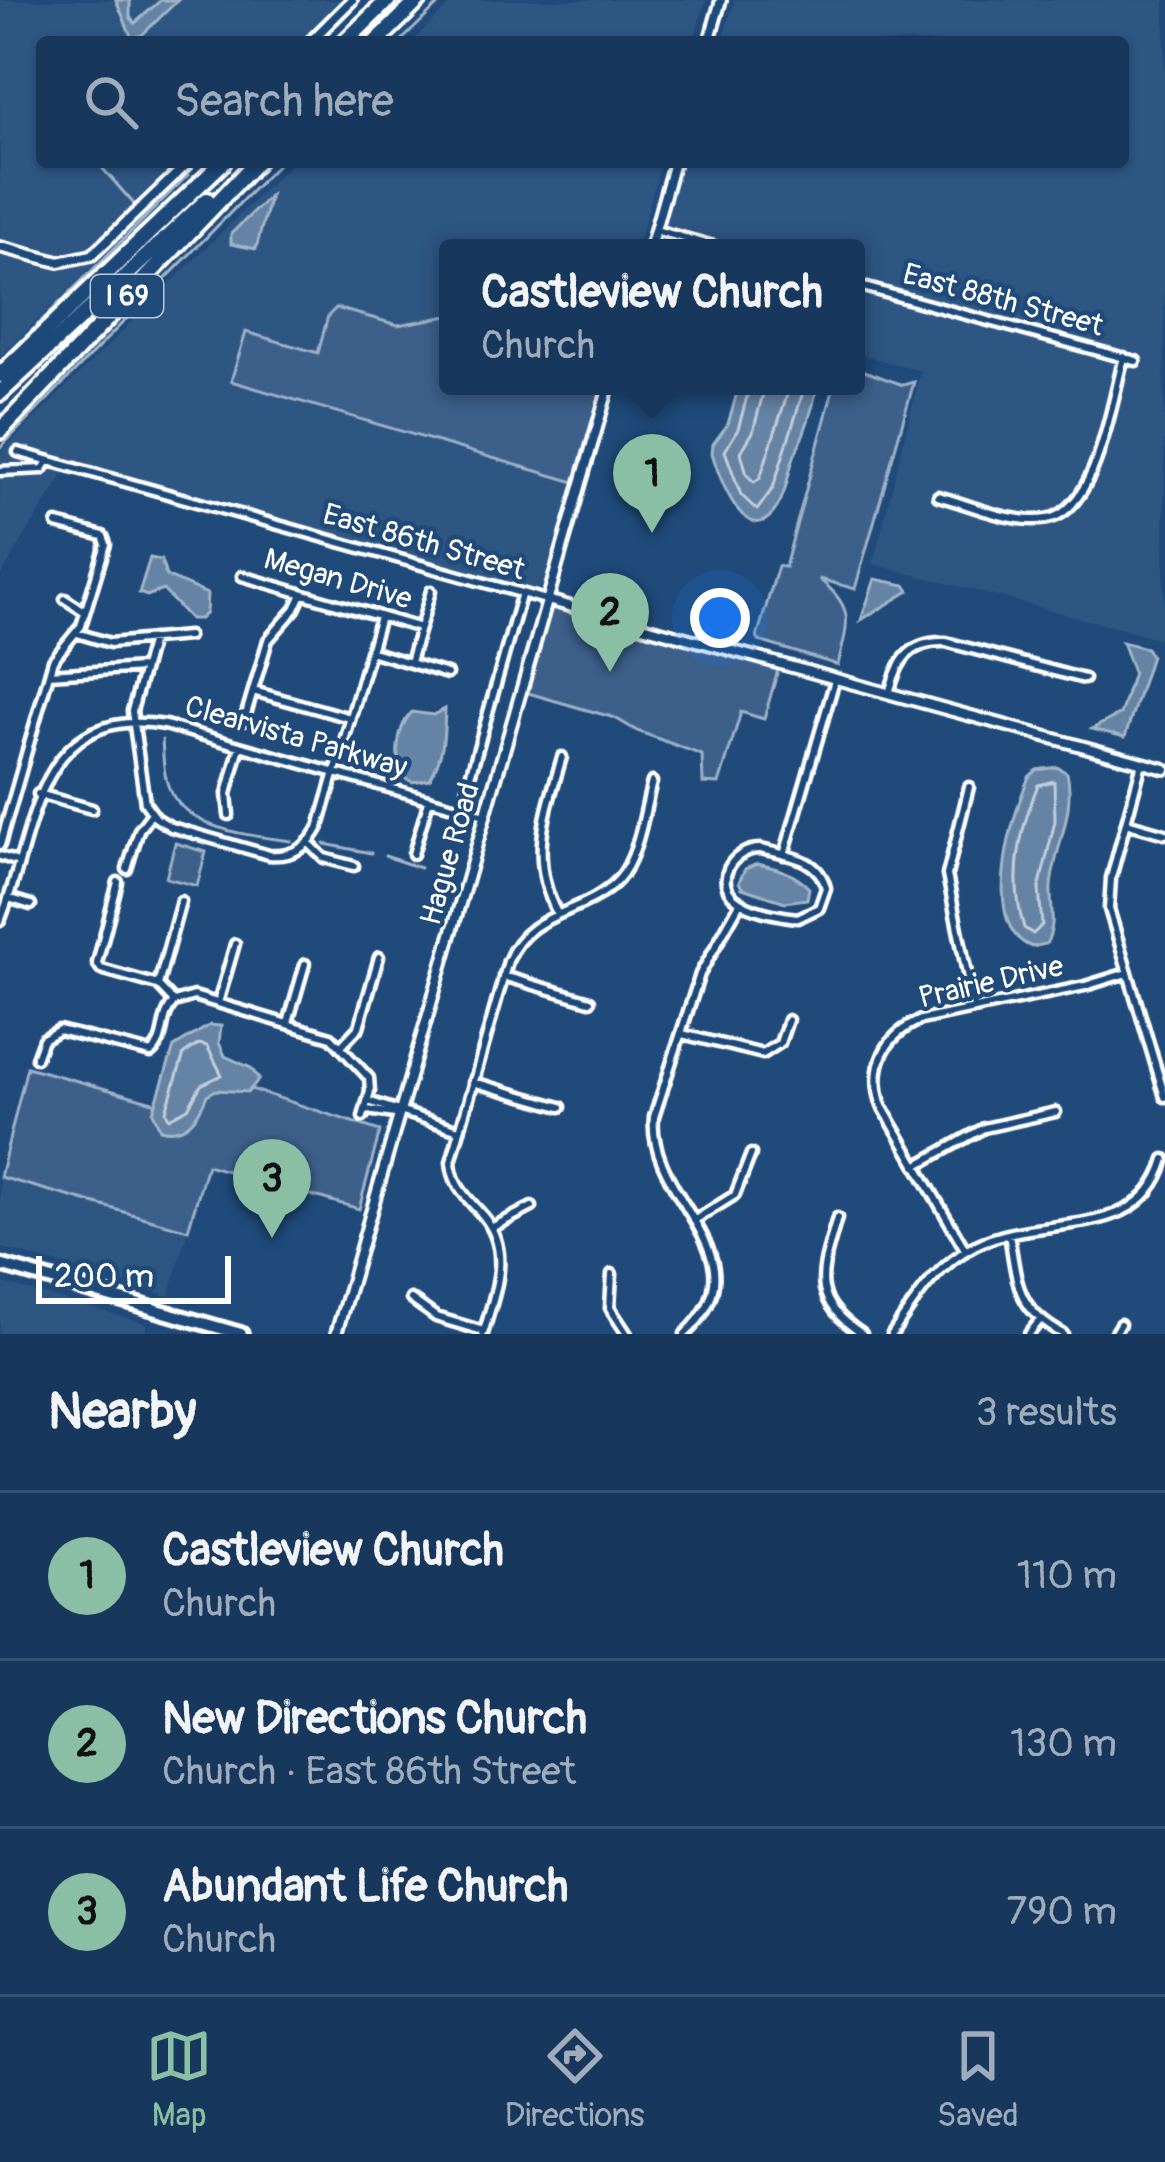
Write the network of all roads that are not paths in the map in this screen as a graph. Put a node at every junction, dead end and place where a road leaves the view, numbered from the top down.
1 (352, 0) edge
2 (388, 0) edge
3 (419, 0) edge
4 (721, 0) edge
5 (316, 36) edge
6 (352, 36) edge
7 (382, 36) edge
8 (711, 36) edge
9 (183, 168) edge
10 (218, 168) edge
11 (246, 168) edge
12 (247, 168) edge
13 (672, 168) edge
14 (655, 230) junction
15 (652, 239) edge
16 (688, 239) edge
17 (0, 247) edge
18 (865, 287) edge
19 (1124, 357) junction
20 (1136, 361) dead end
21 (0, 375) edge
22 (0, 393) edge
23 (606, 395) edge
24 (0, 431) edge
25 (18, 452) dead end
26 (48, 460) junction
27 (0, 471) edge
28 (938, 496) dead end
29 (57, 524) dead end
30 (242, 576) dead end
31 (431, 591) dead end
32 (302, 594) junction
33 (522, 596) junction
34 (65, 599) dead end
35 (547, 600) junction
36 (85, 612) junction
37 (380, 616) junction
38 (420, 628) junction
39 (77, 633) junction
40 (188, 636) dead end
41 (152, 639) junction
42 (370, 651) junction
43 (410, 663) junction
44 (143, 668) junction
45 (49, 674) junction
46 (447, 674) dead end
47 (835, 679) junction
48 (1084, 679) dead end
49 (253, 691) junction
50 (889, 694) junction
51 (350, 718) junction
52 (244, 721) dead end
53 (134, 723) junction
54 (240, 746) junction
55 (562, 757) dead end
56 (1142, 763) junction
57 (1165, 769) edge
58 (334, 773) junction
59 (652, 782) dead end
60 (969, 787) dead end
61 (38, 794) junction
62 (465, 794) dead end
63 (429, 800) junction
64 (92, 809) dead end
65 (152, 813) junction
66 (229, 815) dead end
67 (485, 815) junction
68 (1126, 823) junction
69 (1165, 834) edge
70 (309, 843) junction
71 (0, 846) edge
72 (21, 852) junction
73 (413, 854) dead end
74 (784, 855) junction
75 (0, 856) edge
76 (18, 862) junction
77 (354, 866) dead end
78 (127, 869) dead end
79 (118, 882) dead end
80 (8, 898) junction
81 (182, 902) dead end
82 (740, 903) junction
83 (31, 905) dead end
84 (557, 913) junction
85 (0, 920) edge
86 (235, 944) dead end
87 (379, 957) dead end
88 (304, 964) dead end
89 (1127, 973) junction
90 (503, 976) junction
91 (158, 985) junction
92 (590, 1001) dead end
93 (174, 1002) junction
94 (218, 1003) junction
95 (974, 1008) junction
96 (788, 1020) dead end
97 (288, 1023) junction
98 (682, 1034) junction
99 (341, 1046) junction
100 (36, 1058) dead end
101 (473, 1082) junction
102 (1165, 1097) edge
103 (561, 1107) dead end
104 (1056, 1112) dead end
105 (398, 1114) junction
106 (459, 1130) junction
107 (751, 1154) dead end
108 (1165, 1159) edge
109 (916, 1166) junction
110 (532, 1207) dead end
111 (837, 1218) dead end
112 (695, 1220) junction
113 (491, 1228) junction
114 (1009, 1234) junction
115 (966, 1251) junction
116 (0, 1265) edge
117 (612, 1274) dead end
118 (411, 1299) dead end
119 (1040, 1320) junction
120 (1120, 1324) dead end
121 (483, 1333) edge
122 (242, 1334) edge
123 (335, 1334) edge
124 (627, 1334) edge
125 (685, 1334) edge
126 (862, 1334) edge
127 (892, 1334) edge
128 (1029, 1334) edge
129 (1063, 1334) edge
130 (1114, 1334) edge

1 - 5 street
2 - 6 highway
3 - 7 highway
4 - 8 street
9 - 17 street
10 - 21 highway, I 69
11 - 22 highway
12 - 24 highway, I 69
13 - 14 street
14 - 15 street
14 - 16 street
18 - 19 street, East 88th Street
19 - 20 street, East 88th Street
19 - 28 street
23 - 35 street, Hague Road
25 - 26 street, East 86th Street
26 - 27 street
26 - 33 street, East 86th Street
29 - 36 street
30 - 32 street, Megan Drive
31 - 38 street
32 - 37 street, Megan Drive
32 - 49 street
33 - 35 street, East 86th Street
33 - 62 street, Hague Road
34 - 36 street
35 - 47 street, East 86th Street
35 - 67 street, Hague Road
36 - 39 street
37 - 38 street, Megan Drive
37 - 42 street
38 - 43 street
39 - 41 street
39 - 45 street
40 - 41 street
41 - 44 street
42 - 43 street
42 - 51 street
43 - 46 street
44 - 45 street
44 - 53 street
45 - 71 street
47 - 50 street, East 86th Street
47 - 74 street
48 - 50 street
49 - 51 street
49 - 52 street
50 - 56 street, East 86th Street
51 - 58 street
53 - 54 street, Clearvista Parkway
53 - 61 street, Clearvista Parkway
53 - 65 street
54 - 58 street, Clearvista Parkway
54 - 66 street
55 - 84 street
56 - 57 street, East 86th Street
56 - 68 street
58 - 63 street, Clearvista Parkway
58 - 70 street
59 - 84 street
60 - 95 street
61 - 64 street
61 - 72 street, Clearvista Parkway
63 - 67 street, Clearvista Parkway
63 - 73 street
65 - 70 street
65 - 78 street
67 - 105 street, Hague Road
68 - 69 street
68 - 89 street
70 - 77 street
71 - 72 street
72 - 76 street, Clearvista Parkway
74 - 82 street
74 - 82 street
75 - 76 street
76 - 80 street, Clearvista Parkway
79 - 91 street
80 - 83 street
80 - 85 street, Clearvista Parkway
81 - 91 street
82 - 98 street
84 - 90 street
86 - 94 street
87 - 99 street
88 - 97 street
89 - 95 street, Prairie Drive
89 - 102 street
90 - 92 street
90 - 101 street
91 - 93 street
93 - 94 street
93 - 100 street
94 - 97 street
95 - 109 street, Prairie Drive
96 - 98 street
97 - 99 street
98 - 112 street
99 - 105 street
101 - 103 street
101 - 106 street
104 - 109 street
105 - 106 street
105 - 123 street, Hague Road
106 - 113 street
107 - 112 street
108 - 114 street
109 - 115 street, Prairie Drive
110 - 113 street
111 - 126 street
112 - 125 street
113 - 121 street
114 - 115 street
114 - 119 street
115 - 127 street
116 - 122 main road
117 - 124 street
118 - 121 street
119 - 128 street
119 - 129 street
120 - 130 street

